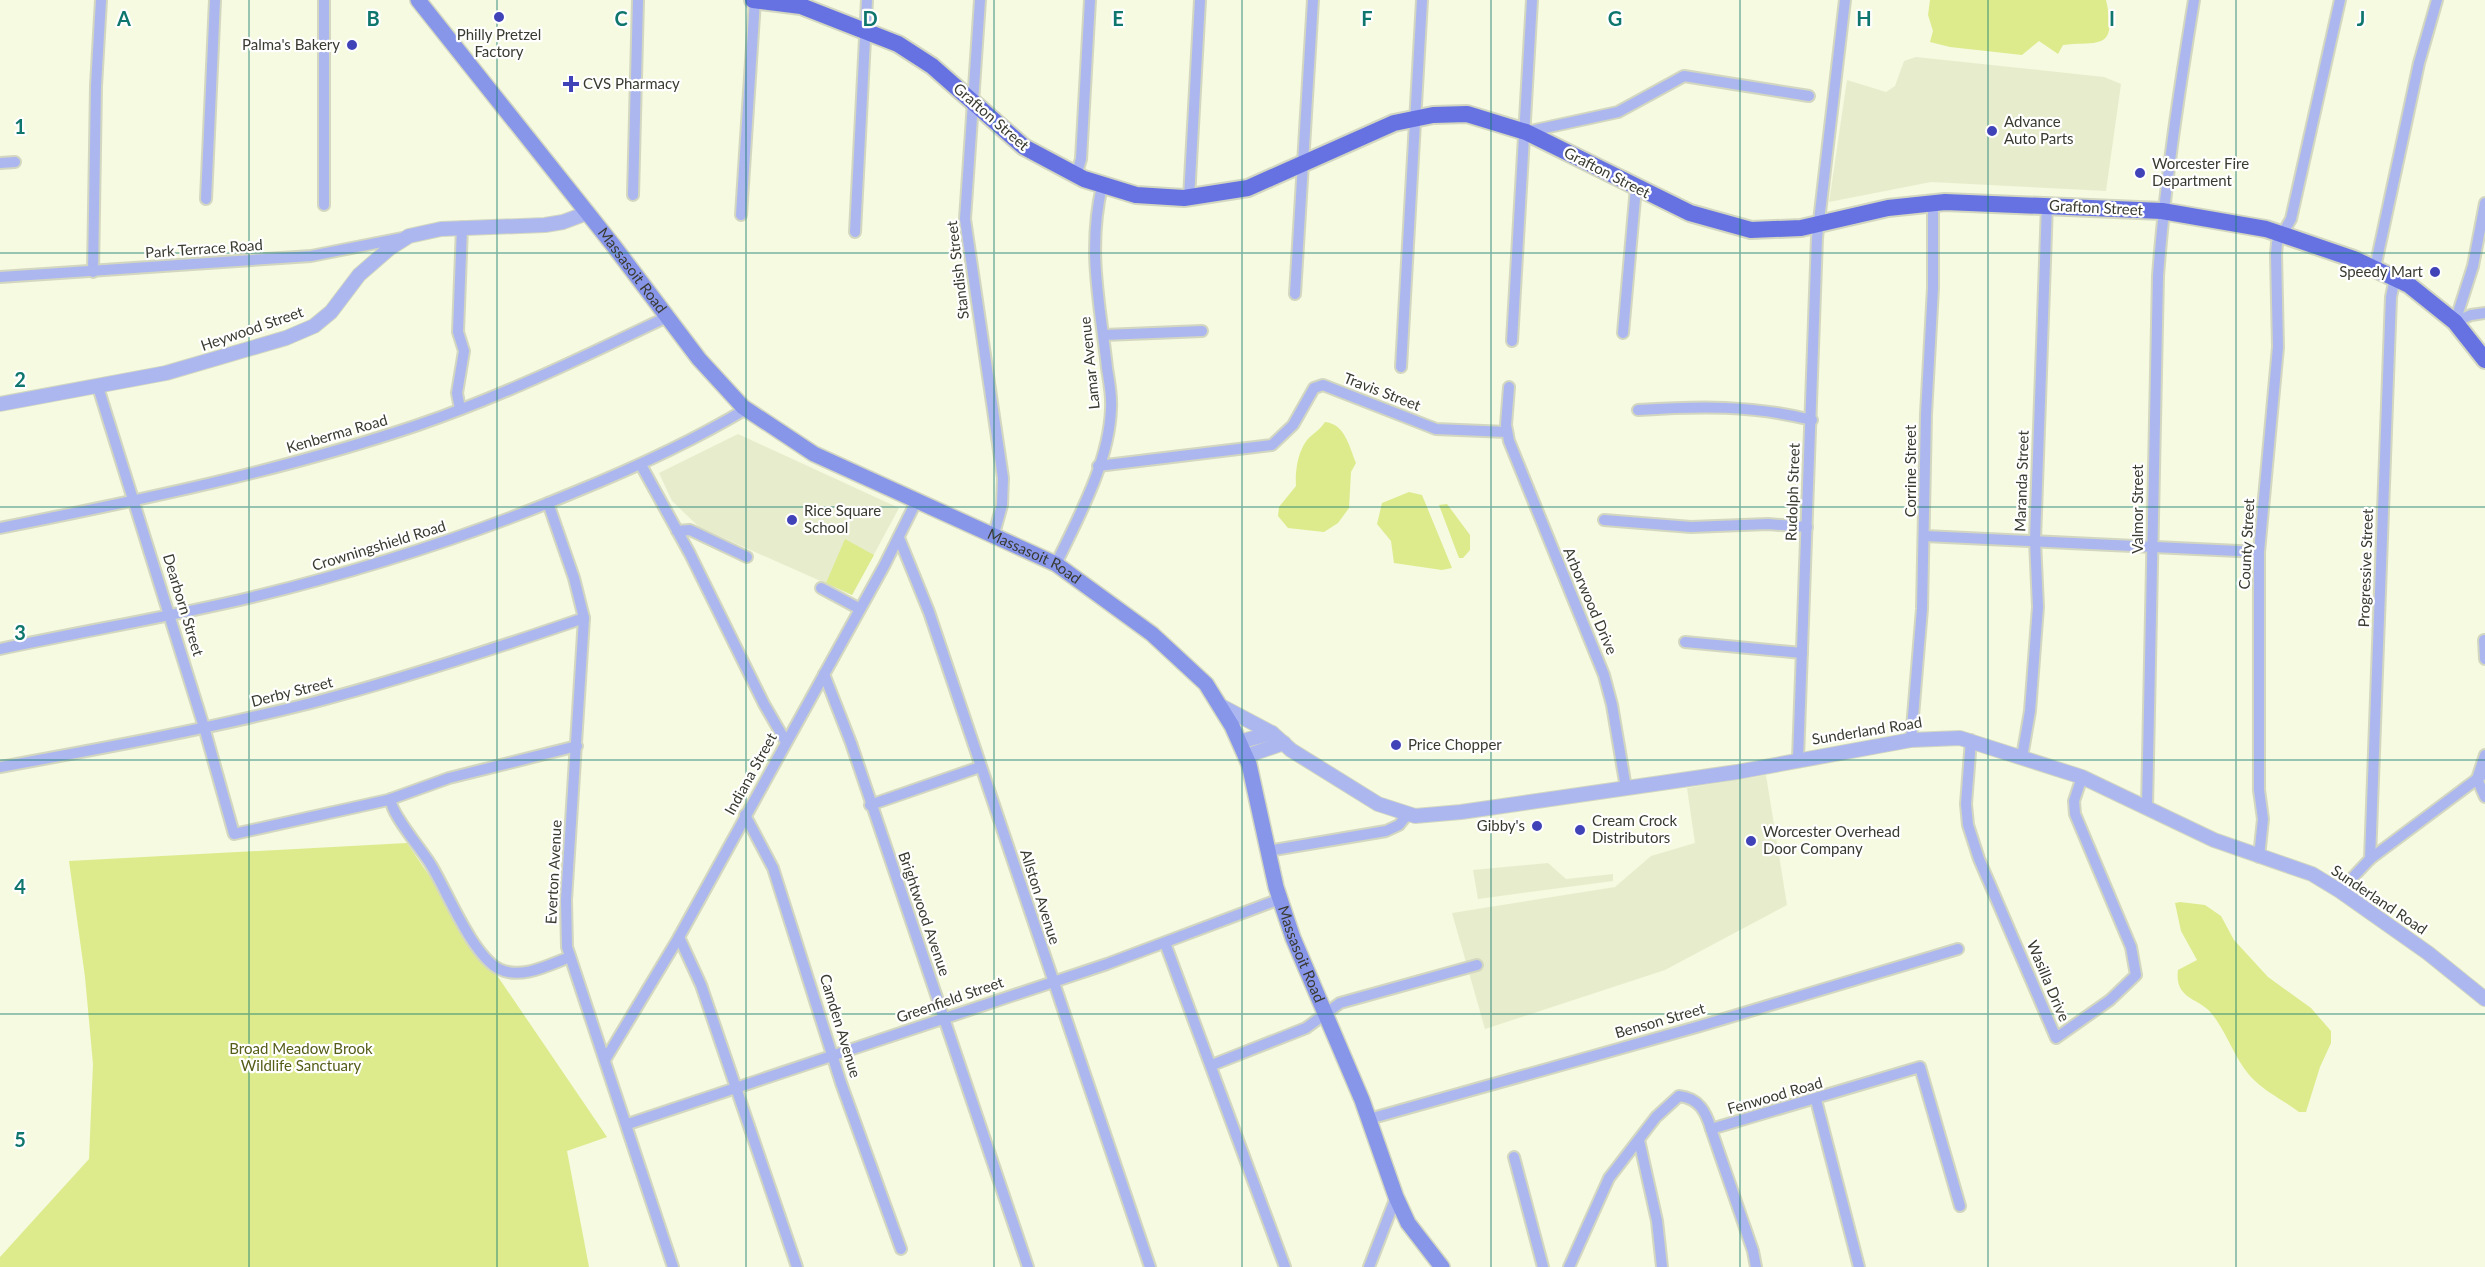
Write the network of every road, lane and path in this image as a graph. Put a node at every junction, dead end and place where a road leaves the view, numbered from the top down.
1 (101, 0) edge
2 (214, 0) edge
3 (324, 0) edge
4 (418, 0) edge
5 (638, 0) edge
6 (755, 0) edge
7 (867, 0) edge
8 (980, 0) edge
9 (1090, 0) edge
10 (1200, 0) edge
11 (1313, 0) edge
12 (1422, 0) edge
13 (1532, 0) edge
14 (1845, 0) edge
15 (2194, 0) edge
16 (2340, 0) edge
17 (2437, 0) edge
18 (865, 30) junction
19 (1809, 96) dead end
20 (972, 101) junction
21 (1416, 117) junction
22 (1526, 132) junction
23 (15, 162) dead end
24 (0, 163) edge
25 (1304, 165) junction
26 (1076, 176) junction
27 (1102, 186) junction
28 (1636, 187) junction
29 (633, 195) dead end
30 (1189, 198) junction
31 (206, 199) dead end
32 (1933, 203) junction
33 (2485, 203) edge
34 (324, 205) dead end
35 (2047, 205) junction
36 (2162, 211) junction
37 (587, 213) junction
38 (741, 215) dead end
39 (2484, 217) edge
40 (1818, 225) junction
41 (462, 227) junction
42 (855, 232) dead end
43 (2282, 233) junction
44 (409, 236) junction
45 (2375, 268) junction
46 (93, 272) junction
47 (0, 277) edge
48 (2395, 278) junction
49 (1294, 294) dead end
50 (2485, 313) edge
51 (667, 317) junction
52 (2455, 322) junction
53 (1202, 331) dead end
54 (1623, 333) dead end
55 (1104, 335) junction
56 (1512, 341) dead end
57 (2485, 360) edge
58 (1401, 367) dead end
59 (98, 387) junction
60 (1509, 387) dead end
61 (0, 404) edge
62 (460, 409) junction
63 (746, 409) junction
64 (1638, 410) dead end
65 (1812, 420) junction
66 (1507, 432) junction
67 (641, 465) junction
68 (1098, 466) junction
69 (135, 500) junction
70 (917, 500) junction
71 (548, 503) junction
72 (1604, 520) dead end
73 (1807, 527) junction
74 (0, 528) edge
75 (677, 531) junction
76 (994, 534) junction
77 (1925, 536) junction
78 (899, 538) junction
79 (2035, 540) junction
80 (2153, 548) junction
81 (2259, 552) junction
82 (747, 557) dead end
83 (1056, 564) junction
84 (821, 588) dead end
85 (860, 609) junction
86 (170, 615) junction
87 (584, 618) junction
88 (2484, 640) edge
89 (1684, 642) dead end
90 (0, 649) edge
91 (1802, 653) junction
92 (2485, 659) edge
93 (824, 674) junction
94 (1221, 706) junction
95 (204, 727) junction
96 (1272, 733) junction
97 (1911, 740) junction
98 (1971, 740) junction
99 (786, 742) junction
100 (1239, 742) junction
101 (1284, 743) junction
102 (577, 746) junction
103 (2485, 755) edge
104 (1246, 756) junction
105 (2022, 757) junction
106 (1798, 759) junction
107 (0, 767) edge
108 (980, 767) junction
109 (2481, 776) edge
110 (2082, 777) junction
111 (1626, 788) junction
112 (2485, 797) edge
113 (391, 799) junction
114 (870, 805) junction
115 (2147, 807) junction
116 (745, 815) junction
117 (1407, 815) junction
118 (1268, 851) junction
119 (2259, 857) junction
120 (2370, 859) junction
121 (2340, 891) junction
122 (1280, 899) junction
123 (679, 937) junction
124 (1165, 943) junction
125 (1958, 949) dead end
126 (570, 957) junction
127 (1477, 965) dead end
128 (1052, 981) junction
129 (2483, 996) edge
130 (1326, 1013) junction
131 (944, 1018) junction
132 (832, 1056) junction
133 (605, 1060) junction
134 (1212, 1065) junction
135 (736, 1088) junction
136 (1816, 1100) junction
137 (1370, 1119) junction
138 (628, 1124) junction
139 (1711, 1130) junction
140 (1638, 1140) junction
141 (1514, 1157) dead end
142 (1396, 1197) junction
143 (1959, 1206) dead end
144 (901, 1249) dead end
145 (673, 1267) edge
146 (796, 1267) edge
147 (1028, 1267) edge
148 (1150, 1267) edge
149 (1285, 1267) edge
150 (1370, 1267) edge
151 (1442, 1267) edge
152 (1543, 1267) edge
153 (1569, 1267) edge
154 (1662, 1267) edge
155 (1756, 1267) edge
156 (1859, 1267) edge

1 - 46 street
2 - 31 street
3 - 34 street
4 - 37 main road, Massasoit Road
5 - 29 street
6 - 18 highway, Grafton Street
6 - 38 street
7 - 18 street
8 - 20 street, Standish Street
9 - 26 street
10 - 30 street
11 - 25 street
12 - 21 street
13 - 22 street
14 - 40 street, Rudolph Street
15 - 36 street, Valmor Street
16 - 43 street, County Street
17 - 45 street
18 - 20 highway, Grafton Street
18 - 42 street
19 - 22 street
20 - 26 highway, Grafton Street
20 - 76 street, Standish Street
21 - 22 highway, Grafton Street
21 - 25 highway, Grafton Street
21 - 58 street
22 - 28 highway, Grafton Street
22 - 56 street
23 - 24 street
25 - 30 highway, Grafton Street
25 - 49 street
26 - 27 highway, Grafton Street
27 - 30 highway, Grafton Street
27 - 55 street, Lamar Avenue
28 - 40 highway, Grafton Street
28 - 54 street
32 - 35 highway, Grafton Street
32 - 40 highway, Grafton Street
32 - 77 street, Corrine Street
33 - 39 street
35 - 36 highway, Grafton Street
35 - 79 street, Maranda Street
36 - 43 highway, Grafton Street
36 - 80 street, Valmor Street
37 - 41 street, Heywood Street
37 - 51 main road, Massasoit Road
39 - 52 street
40 - 65 street, Rudolph Street
41 - 44 street, Heywood Street
41 - 62 street
43 - 45 highway, Grafton Street
43 - 81 street, County Street
44 - 46 street, Park Terrace Road
44 - 59 street, Heywood Street
45 - 48 highway, Grafton Street
46 - 47 street, Park Terrace Road
48 - 52 highway, Grafton Street
48 - 120 street, Progressive Street
50 - 52 street
51 - 62 street, Kenberma Road
51 - 63 main road, Massasoit Road
52 - 57 highway, Grafton Street
53 - 55 street
55 - 68 street, Lamar Avenue
59 - 61 street, Heywood Street
59 - 69 street, Dearborn Street
60 - 66 street
62 - 69 street, Kenberma Road
63 - 67 street, Crowningshield Road
63 - 70 main road, Massasoit Road
64 - 65 street
65 - 73 street, Rudolph Street
66 - 68 street, Travis Street
66 - 111 street, Arborwood Drive
67 - 71 street, Crowningshield Road
67 - 75 street
68 - 83 street, Lamar Avenue
69 - 74 street, Kenberma Road
69 - 86 street, Dearborn Street
70 - 76 main road, Massasoit Road
70 - 78 street, Indiana Street
71 - 86 street, Crowningshield Road
71 - 87 street, Everton Avenue
72 - 73 street
73 - 91 street, Rudolph Street
75 - 82 street
75 - 99 street
76 - 83 main road, Massasoit Road
77 - 79 street
77 - 97 street, Corrine Street
78 - 85 street, Indiana Street
78 - 108 street, Allston Avenue
79 - 80 street
79 - 105 street, Maranda Street
80 - 81 street
80 - 115 street, Valmor Street
81 - 119 street, County Street
83 - 94 main road, Massasoit Road
84 - 85 street
85 - 93 street, Indiana Street
86 - 90 street, Crowningshield Road
86 - 95 street, Dearborn Street
87 - 95 street, Derby Street
87 - 102 street, Everton Avenue
88 - 92 street
89 - 91 street
91 - 106 street, Rudolph Street
93 - 99 street, Indiana Street
93 - 114 street, Brightwood Avenue
94 - 96 street, Sunderland Road
94 - 100 main road, Massasoit Road
95 - 107 street, Derby Street
95 - 113 street, Dearborn Street
96 - 100 street
96 - 101 street, Sunderland Road
97 - 98 street, Sunderland Road
97 - 106 street, Sunderland Road
98 - 105 street, Sunderland Road
98 - 110 street, Wasilla Drive
99 - 116 street, Indiana Street
100 - 104 main road, Massasoit Road
101 - 104 street
101 - 117 street, Sunderland Road
102 - 113 street
102 - 126 street, Everton Avenue
103 - 109 street
104 - 118 main road, Massasoit Road
105 - 110 street, Sunderland Road
106 - 111 street, Sunderland Road
108 - 114 street
108 - 128 street, Allston Avenue
109 - 112 street
109 - 120 street
110 - 115 street, Sunderland Road
111 - 117 street, Sunderland Road
113 - 126 street
114 - 131 street, Brightwood Avenue
115 - 119 street, Sunderland Road
116 - 123 street, Indiana Street
116 - 132 street, Camden Avenue
117 - 118 street
118 - 122 main road, Massasoit Road
119 - 121 street, Sunderland Road
120 - 121 street
121 - 129 street, Sunderland Road
122 - 124 street, Greenfield Street
122 - 130 main road, Massasoit Road
123 - 133 street, Indiana Street
123 - 135 street
124 - 128 street, Greenfield Street
124 - 134 street
125 - 137 street, Benson Street
126 - 133 street, Everton Avenue
127 - 130 street
128 - 131 street, Greenfield Street
128 - 148 street, Allston Avenue
130 - 134 street
130 - 137 main road, Massasoit Road
131 - 132 street, Greenfield Street
131 - 147 street, Brightwood Avenue
132 - 135 street, Greenfield Street
132 - 144 street, Camden Avenue
133 - 138 street, Everton Avenue
134 - 149 street
135 - 138 street, Greenfield Street
135 - 146 street
136 - 139 street, Fenwood Road
136 - 143 street, Fenwood Road
136 - 156 street
137 - 142 main road, Massasoit Road
138 - 145 street, Everton Avenue
139 - 140 street, Fenwood Road
139 - 155 street
140 - 153 street, Fenwood Road
140 - 154 street
141 - 152 street
142 - 150 street
142 - 151 main road, Massasoit Road

